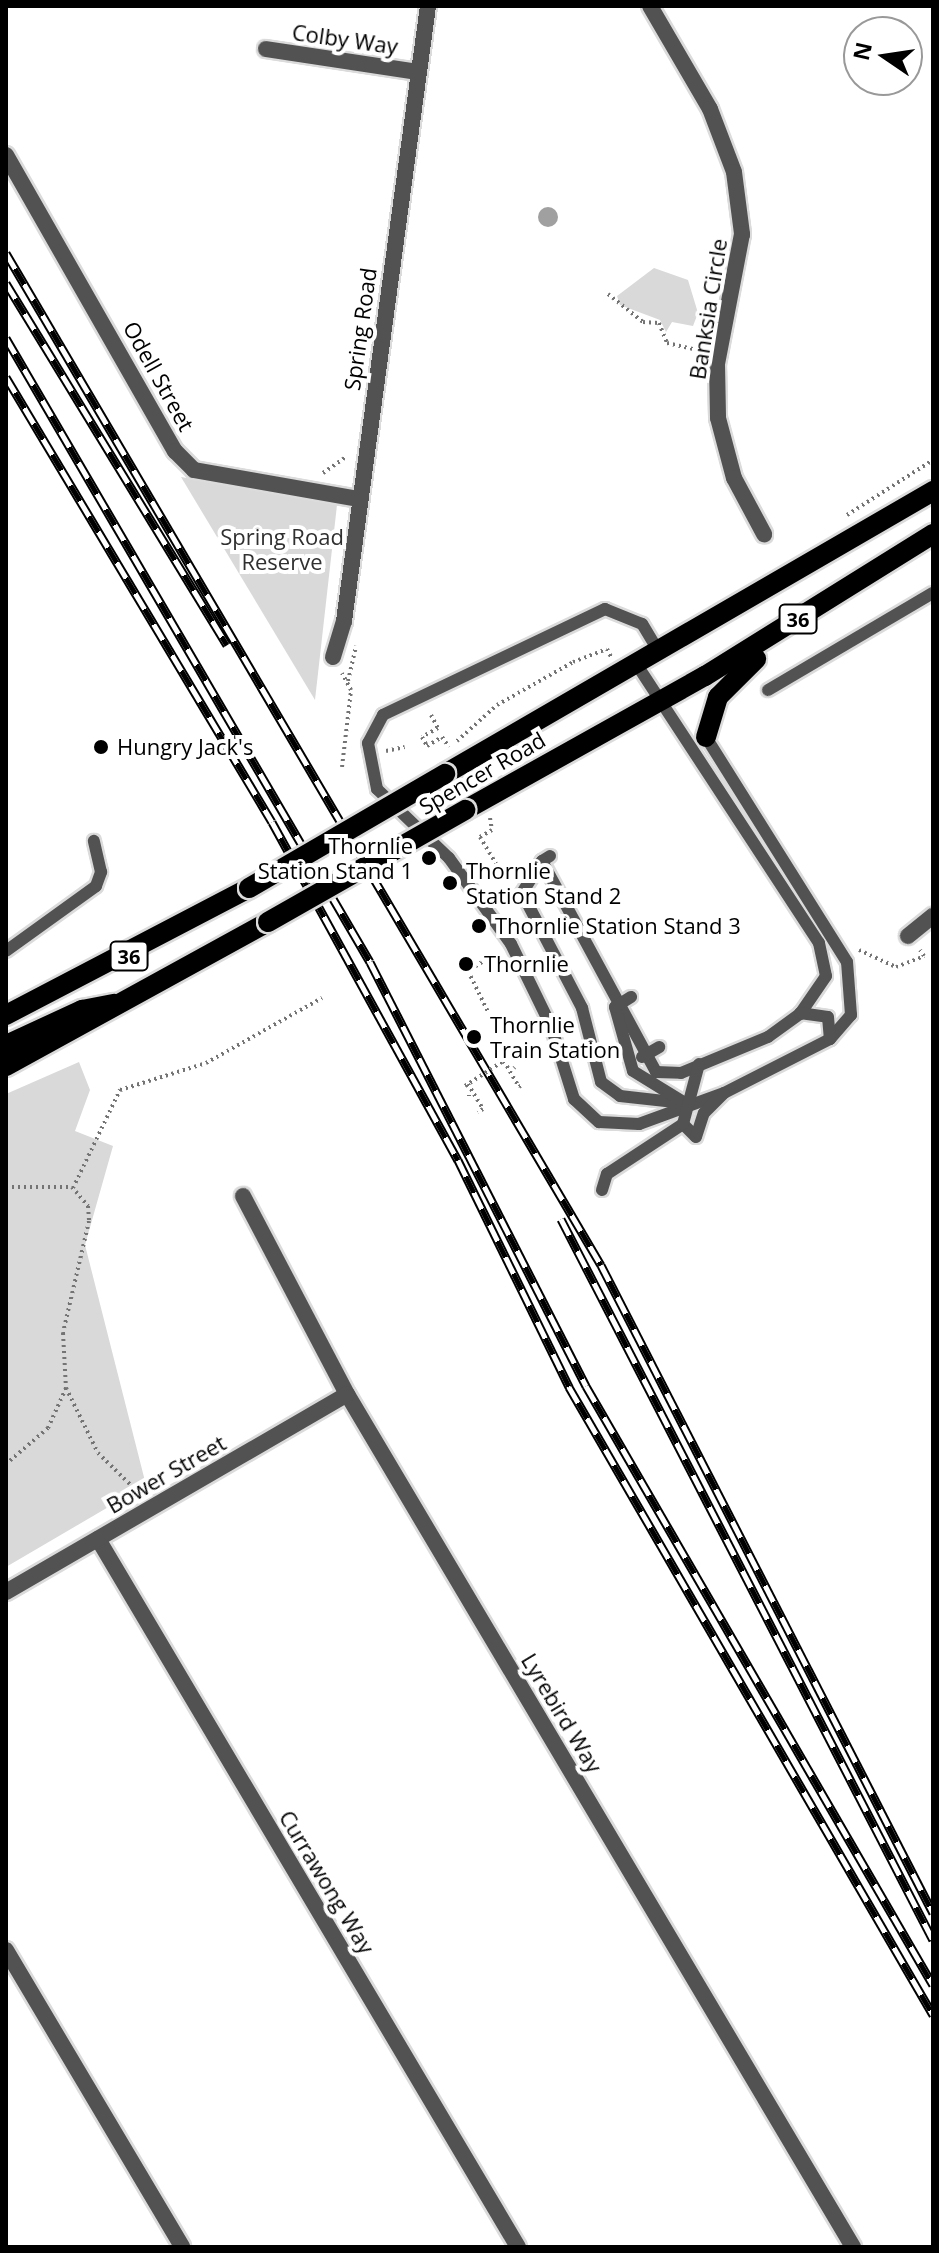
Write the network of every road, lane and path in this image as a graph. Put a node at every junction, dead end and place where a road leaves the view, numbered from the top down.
1 (428, 6) edge
2 (650, 6) edge
3 (266, 49) dead end
4 (418, 72) junction
5 (6, 155) edge
6 (608, 294) dead end
7 (720, 353) junction
8 (366, 442) junction
9 (315, 473) dead end
10 (933, 491) edge
11 (358, 499) junction
12 (764, 534) dead end
13 (933, 534) edge
14 (891, 562) junction
15 (933, 593) edge
16 (607, 649) dead end
17 (659, 652) junction
18 (333, 657) joint
19 (637, 665) junction
20 (768, 690) dead end
21 (660, 701) junction
22 (431, 715) dead end
23 (706, 737) joint
24 (449, 747) junction
25 (442, 752) dead end
26 (342, 767) dead end
27 (490, 818) dead end
28 (94, 841) dead end
29 (496, 864) dead end
30 (933, 916) edge
31 (908, 936) joint
32 (849, 940) dead end
33 (6, 951) edge
34 (482, 962) dead end
35 (631, 997) dead end
36 (322, 998) dead end
37 (130, 1002) junction
38 (615, 1007) junction
39 (800, 1014) junction
40 (6, 1015) edge
41 (492, 1020) dead end
42 (830, 1039) junction
43 (6, 1045) edge
44 (659, 1047) dead end
45 (511, 1056) dead end
46 (642, 1057) junction
47 (504, 1061) junction
48 (699, 1064) junction
49 (6, 1066) edge
50 (523, 1084) dead end
51 (724, 1093) junction
52 (685, 1102) junction
53 (478, 1111) dead end
54 (683, 1124) junction
55 (6, 1187) edge
56 (73, 1188) junction
57 (602, 1190) dead end
58 (243, 1196) dead end
59 (66, 1388) junction
60 (347, 1394) junction
61 (6, 1464) edge
62 (150, 1509) junction
63 (98, 1539) junction
64 (6, 1592) edge
65 (6, 1950) edge
66 (182, 2247) edge
67 (518, 2247) edge
68 (853, 2247) edge

1 - 4 street, Spring Road
2 - 7 street, Banksia Circle
3 - 4 street, Colby Way
4 - 8 street, Spring Road
5 - 11 street, Odell Street
6 - 7 path
7 - 12 street, Banksia Circle
8 - 9 path
8 - 11 street, Spring Road
10 - 17 main road, Spencer Road / 36
11 - 18 street, Spring Road
13 - 14 main road, Spencer Road / 36
14 - 21 main road, Spencer Road / 36
14 - 23 main road
15 - 20 lane
16 - 24 path
17 - 19 main road, Spencer Road / 36
17 - 52 lane
18 - 26 path
19 - 21 lane
19 - 40 main road, Spencer Road / 36, bridge
21 - 37 main road, Spencer Road / 36, bridge
21 - 39 lane
22 - 24 path
23 - 42 lane
24 - 25 path
27 - 29 path
28 - 33 lane
30 - 31 street
31 - 32 path
34 - 41 path
35 - 38 lane
36 - 56 path
37 - 43 main road
37 - 49 main road, Spencer Road / 36
38 - 46 lane
38 - 52 lane
38 - 52 lane
39 - 42 lane
39 - 48 lane
42 - 51 lane
44 - 46 lane
45 - 47 path, bridge
46 - 48 lane
47 - 50 path, bridge
47 - 53 path, bridge
48 - 52 lane
51 - 52 lane
51 - 54 lane
52 - 54 lane
54 - 57 lane
55 - 56 path
56 - 59 path
58 - 60 street, Lyrebird Way
59 - 61 path
59 - 62 path
60 - 62 street, Bower Street
60 - 68 street, Lyrebird Way
62 - 63 street, Bower Street
63 - 64 street, Bower Street
63 - 67 street, Currawong Way
65 - 66 street

